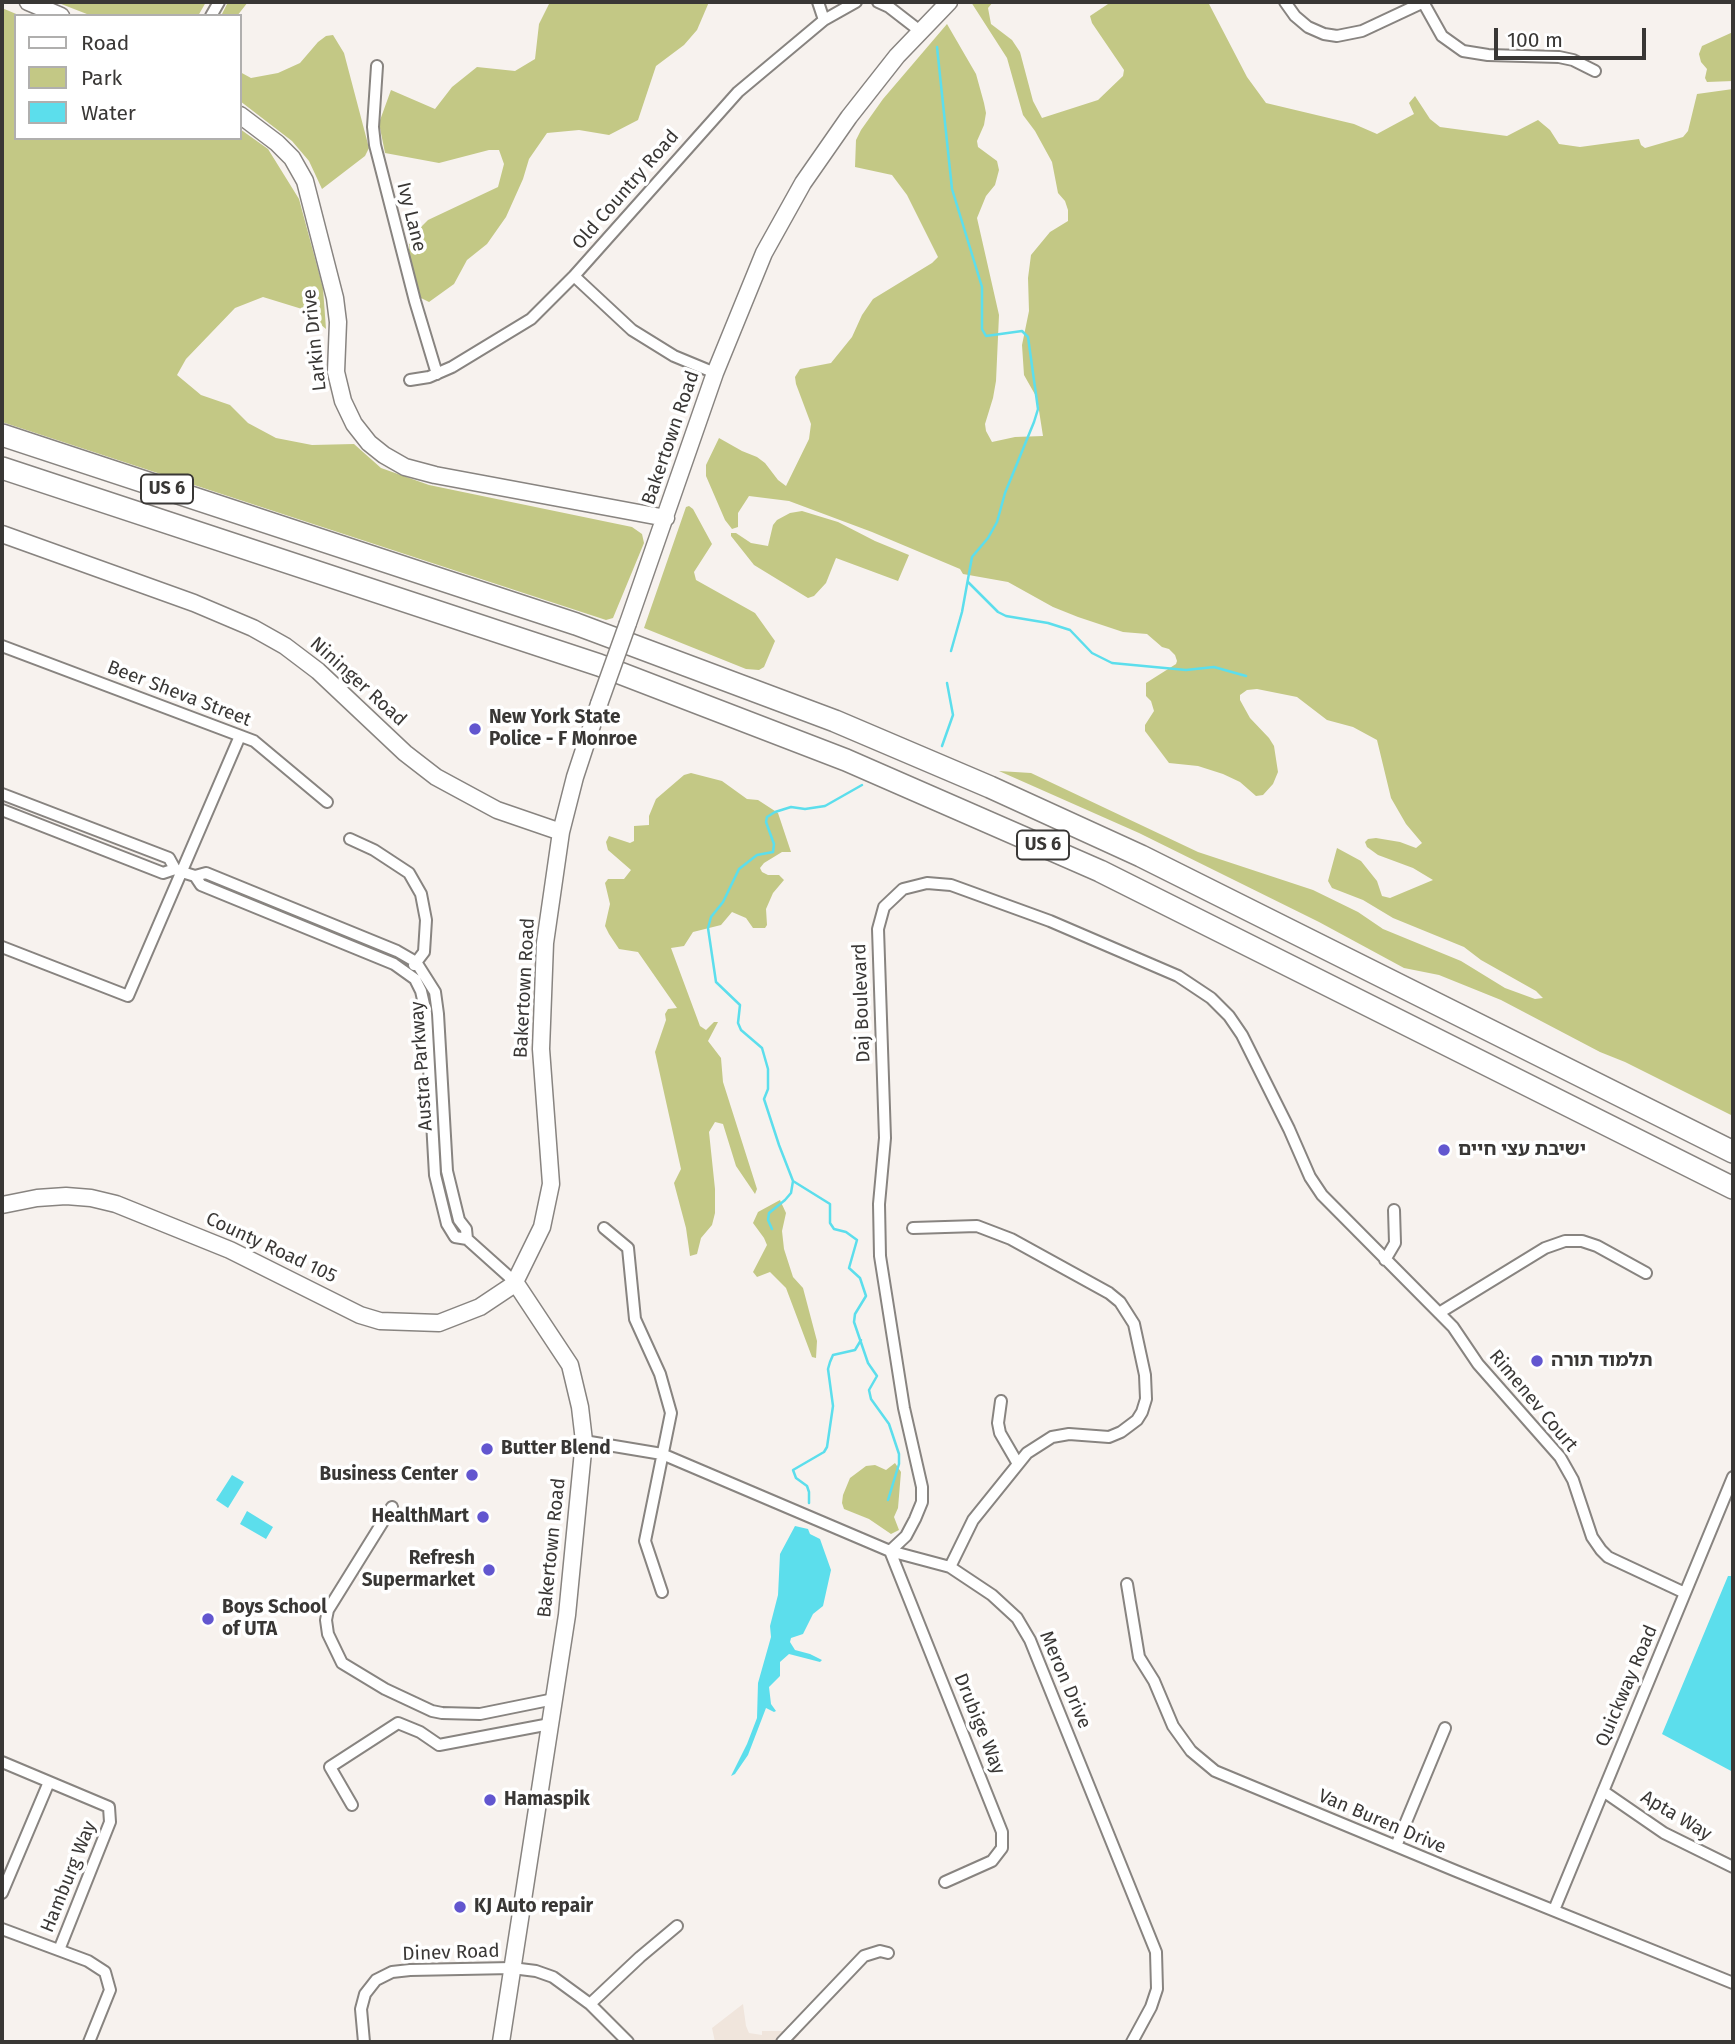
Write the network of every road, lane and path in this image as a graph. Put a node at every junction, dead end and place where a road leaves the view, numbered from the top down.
1 (28, 2) edge
2 (818, 2) edge
3 (856, 2) edge
4 (878, 2) edge
5 (949, 2) edge
6 (1285, 2) edge
7 (1423, 2) edge
8 (56, 14) edge
9 (824, 20) junction
10 (920, 31) junction
11 (377, 66) dead end
12 (1595, 71) dead end
13 (242, 117) edge
14 (574, 275) junction
15 (715, 373) junction
16 (437, 374) junction
17 (410, 380) dead end
18 (2, 435) edge
19 (2, 468) edge
20 (666, 519) junction
21 (2, 534) edge
22 (2, 646) edge
23 (240, 736) junction
24 (2, 794) edge
25 (327, 802) dead end
26 (2, 810) edge
27 (561, 832) junction
28 (349, 839) dead end
29 (178, 870) junction
30 (195, 876) junction
31 (2, 947) edge
32 (416, 962) junction
33 (408, 973) junction
34 (1733, 1152) edge
35 (1733, 1188) edge
36 (2, 1205) edge
37 (1394, 1210) dead end
38 (604, 1228) dead end
39 (914, 1228) dead end
40 (467, 1239) junction
41 (1385, 1260) junction
42 (1646, 1273) dead end
43 (514, 1282) junction
44 (1439, 1313) junction
45 (1001, 1401) dead end
46 (583, 1441) junction
47 (662, 1454) junction
48 (1018, 1464) junction
49 (1733, 1477) edge
50 (392, 1507) dead end
51 (890, 1551) junction
52 (950, 1567) junction
53 (1127, 1584) dead end
54 (662, 1592) dead end
55 (1685, 1593) junction
56 (554, 1699) junction
57 (550, 1724) junction
58 (1445, 1728) dead end
59 (2, 1762) edge
60 (48, 1782) junction
61 (1603, 1791) junction
62 (352, 1805) dead end
63 (1396, 1846) junction
64 (1733, 1867) edge
65 (945, 1882) dead end
66 (2, 1893) edge
67 (1553, 1910) junction
68 (677, 1926) dead end
69 (2, 1929) edge
70 (59, 1950) junction
71 (888, 1953) dead end
72 (512, 1968) junction
73 (1733, 1983) edge
74 (590, 2004) junction
75 (89, 2042) edge
76 (364, 2042) edge
77 (501, 2042) edge
78 (628, 2042) edge
79 (782, 2042) edge
80 (1132, 2042) edge

1 - 8 street
2 - 9 street
3 - 9 street, Old Country Road
4 - 10 street
5 - 10 street, Bakertown Road
6 - 7 street
7 - 12 street
9 - 14 street, Old Country Road
10 - 15 street, Bakertown Road
11 - 16 street, Ivy Lane
13 - 20 street, Larkin Drive
14 - 15 street
14 - 16 street, Old Country Road
15 - 20 street, Bakertown Road
16 - 17 street, Old Country Road
18 - 34 highway, US 6
19 - 35 highway, US 6
20 - 27 street, Bakertown Road, bridge
21 - 27 street, Nininger Road
22 - 23 street, Beer Sheva Street
23 - 25 street, Beer Sheva Street
23 - 29 street
24 - 29 street
26 - 29 street
27 - 43 street, Bakertown Road
28 - 32 street
29 - 30 street
29 - 31 street
30 - 32 street
30 - 33 street
32 - 33 street
32 - 40 street, Austra Parkway
33 - 40 street, Austra Parkway
36 - 43 street, County Road 105
37 - 41 street
38 - 47 street
39 - 48 street
40 - 43 street, Austra Parkway
41 - 44 street, Rimenev Court
41 - 51 street, Daj Boulevard
42 - 44 street
43 - 46 street, Bakertown Road
44 - 55 street, Rimenev Court
45 - 48 street
46 - 47 street, Meron Drive
46 - 56 street, Bakertown Road
47 - 51 street, Meron Drive
47 - 54 street
48 - 52 street
49 - 55 street, Quickway Road
50 - 56 street
51 - 52 street, Meron Drive
51 - 65 street, Drubige Way
52 - 80 street, Meron Drive
53 - 63 street, Van Buren Drive
55 - 61 street, Quickway Road
56 - 57 street, Bakertown Road
57 - 62 street
57 - 72 street, Bakertown Road
58 - 63 street
59 - 60 street, Hamburg Way
60 - 66 street
60 - 70 street, Hamburg Way
61 - 64 street, Apta Way
61 - 67 street, Quickway Road
63 - 67 street, Van Buren Drive
67 - 73 street, Van Buren Drive
68 - 74 street
69 - 70 street
70 - 75 street
71 - 79 street
72 - 74 street, Dinev Road
72 - 76 street, Dinev Road
72 - 77 street, Bakertown Road
74 - 78 street, Dinev Road

